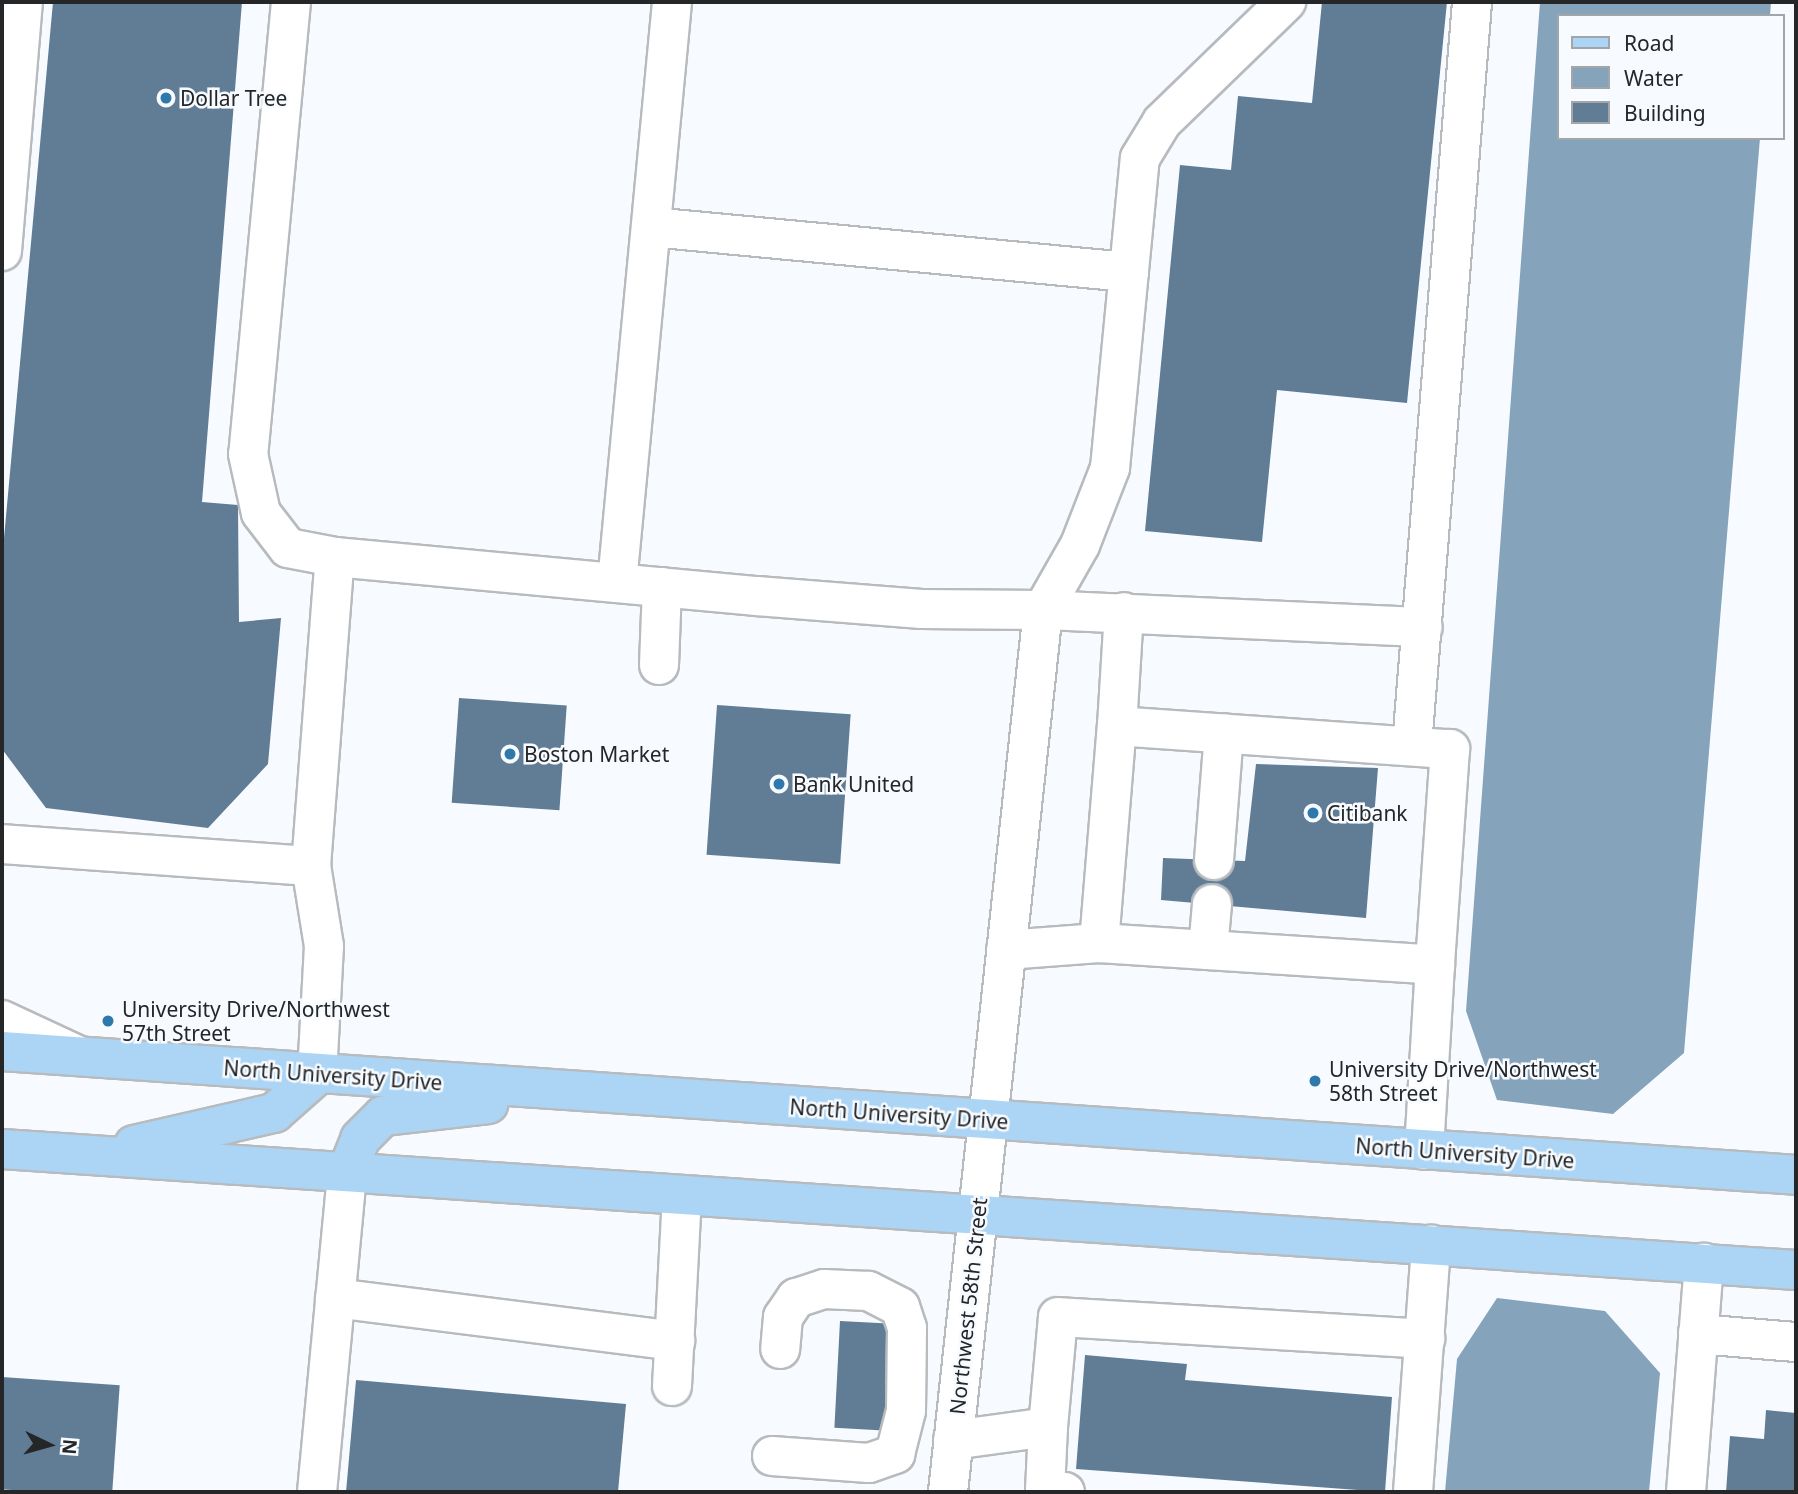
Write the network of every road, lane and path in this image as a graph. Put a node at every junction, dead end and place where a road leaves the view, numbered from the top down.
1 (23, 2) edge
2 (291, 2) edge
3 (672, 2) edge
4 (1286, 2) edge
5 (1472, 2) edge
6 (651, 227) junction
7 (2, 251) edge
8 (1129, 272) junction
9 (335, 557) junction
10 (617, 583) junction
11 (662, 587) junction
12 (1043, 610) junction
13 (1124, 612) junction
14 (1423, 626) junction
15 (659, 664) dead end
16 (1117, 726) junction
17 (1224, 733) junction
18 (1412, 745) junction
19 (2, 845) edge
20 (1214, 860) dead end
21 (311, 866) junction
22 (1212, 904) dead end
23 (1100, 943) junction
24 (1006, 950) junction
25 (1208, 950) junction
26 (1435, 965) junction
27 (2, 1020) edge
28 (2, 1051) edge
29 (75, 1054) junction
30 (317, 1075) junction
31 (581, 1093) junction
32 (987, 1120) junction
33 (2, 1149) edge
34 (1424, 1150) junction
35 (88, 1155) junction
36 (1796, 1171) edge
37 (347, 1172) junction
38 (682, 1195) junction
39 (977, 1215) junction
40 (1432, 1245) junction
41 (1704, 1264) junction
42 (1796, 1270) edge
43 (335, 1298) junction
44 (1698, 1334) junction
45 (1425, 1339) junction
46 (675, 1341) junction
47 (1796, 1342) edge
48 (780, 1349) dead end
49 (673, 1386) dead end
50 (1048, 1427) junction
51 (953, 1440) junction
52 (772, 1456) dead end
53 (317, 1492) edge
54 (948, 1492) edge
55 (1065, 1492) edge
56 (1413, 1492) edge
57 (1686, 1492) edge

1 - 7 street
2 - 9 street
3 - 6 street
4 - 8 street
5 - 14 street
6 - 8 street
6 - 10 street
8 - 12 street
9 - 10 street
9 - 21 street
10 - 11 street
11 - 12 street
11 - 15 street
12 - 13 street
12 - 24 street, Northwest 58th Street
13 - 14 street
13 - 16 street
14 - 18 street
16 - 17 street
16 - 23 street
17 - 18 street
17 - 20 street
18 - 26 street
19 - 21 street
21 - 30 street
22 - 25 street
23 - 24 street
23 - 25 street
24 - 32 street, Northwest 58th Street
25 - 26 street
26 - 34 street
27 - 29 street
28 - 29 main road, North University Drive
29 - 30 main road, North University Drive
30 - 31 main road, North University Drive
30 - 35 main road
31 - 32 main road, North University Drive
31 - 37 main road
32 - 34 main road, North University Drive
32 - 39 street, Northwest 58th Street
33 - 35 main road
34 - 36 main road, North University Drive
35 - 37 main road
37 - 38 main road
37 - 43 street
38 - 39 main road
38 - 46 street
39 - 40 main road
39 - 51 street, Northwest 58th Street
40 - 41 main road
40 - 45 street
41 - 42 main road
41 - 44 street
43 - 46 street
43 - 53 street
44 - 47 street
44 - 57 street
45 - 50 street
45 - 56 street
46 - 49 street
48 - 52 street
50 - 51 street
50 - 55 street
51 - 54 street, Northwest 58th Street

